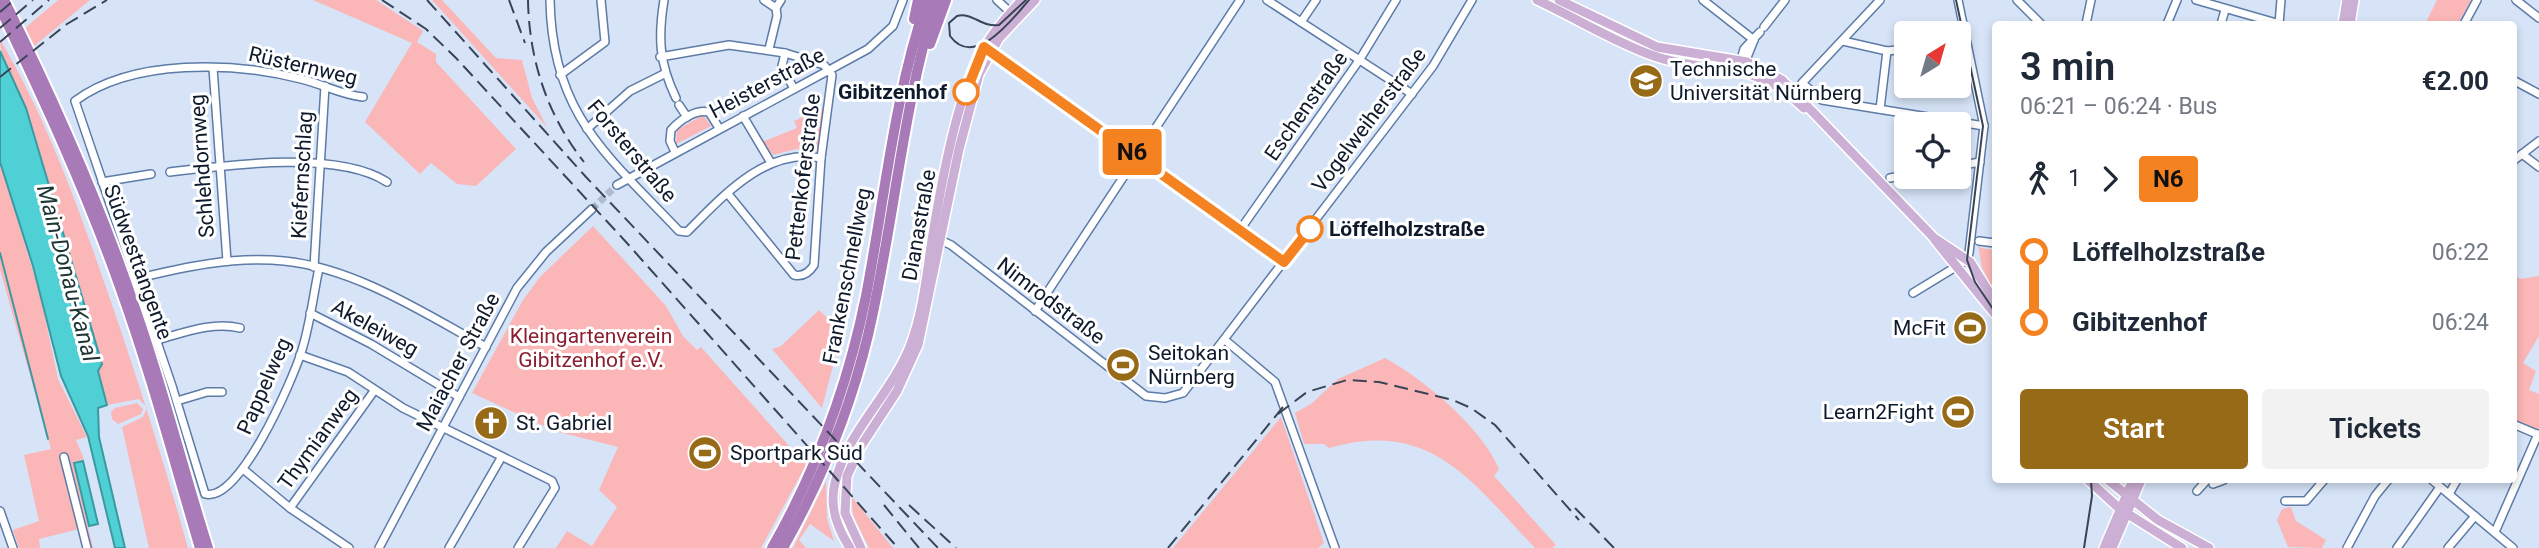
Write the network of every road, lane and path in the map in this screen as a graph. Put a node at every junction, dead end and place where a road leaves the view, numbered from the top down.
1 (4, 0) edge
2 (550, 0) edge
3 (600, 0) edge
4 (664, 0) edge
5 (764, 0) edge
6 (781, 0) edge
7 (903, 0) edge
8 (918, 0) edge
9 (927, 0) edge
10 (936, 0) edge
11 (946, 0) edge
12 (997, 0) edge
13 (1022, 0) edge
14 (1035, 0) edge
15 (1240, 0) edge
16 (1267, 0) edge
17 (1316, 0) edge
18 (1396, 0) edge
19 (1472, 0) edge
20 (1537, 0) edge
21 (1559, 0) edge
22 (1703, 0) edge
23 (1785, 0) edge
24 (1880, 0) edge
25 (1958, 0) edge
26 (2017, 0) edge
27 (2091, 0) edge
28 (2177, 0) edge
29 (2196, 0) edge
30 (2281, 0) edge
31 (2347, 0) edge
32 (2354, 0) edge
33 (2477, 0) edge
34 (2516, 0) edge
35 (0, 8) edge
36 (776, 8) junction
37 (2225, 10) junction
38 (1010, 12) junction
39 (2539, 18) edge
40 (1960, 21) edge
41 (2036, 21) edge
42 (2087, 21) edge
43 (2168, 21) edge
44 (2222, 21) edge
45 (2267, 21) edge
46 (2279, 21) edge
47 (2344, 21) edge
48 (2350, 21) edge
49 (2466, 21) edge
50 (1301, 22) junction
51 (1754, 40) junction
52 (1843, 41) junction
53 (769, 49) junction
54 (988, 49) junction
55 (1894, 50) edge
56 (1887, 51) junction
57 (785, 53) junction
58 (660, 57) junction
59 (1360, 59) junction
60 (1741, 64) junction
61 (213, 68) junction
62 (828, 70) junction
63 (664, 74) junction
64 (1971, 74) edge
65 (560, 75) junction
66 (910, 77) junction
67 (2517, 82) edge
68 (325, 86) junction
69 (794, 89) junction
70 (1412, 94) junction
71 (2539, 94) edge
72 (363, 97) dead end
73 (1880, 109) junction
74 (743, 116) junction
75 (687, 117) junction
76 (719, 128) junction
77 (587, 129) junction
78 (1986, 129) junction
79 (2539, 141) edge
80 (675, 152) junction
81 (2522, 154) junction
82 (1138, 157) junction
83 (821, 158) junction
84 (2517, 158) edge
85 (1980, 162) junction
86 (771, 163) junction
87 (1971, 164) edge
88 (319, 165) junction
89 (220, 166) junction
90 (2539, 167) edge
91 (170, 172) dead end
92 (151, 174) dead end
93 (1894, 177) edge
94 (629, 178) junction
95 (1890, 178) dead end
96 (102, 182) junction
97 (387, 182) dead end
98 (617, 185) tunnel mouth
99 (728, 194) junction
100 (592, 209) tunnel mouth
101 (1240, 230) junction
102 (1934, 238) junction
103 (937, 239) junction
104 (1979, 241) dead end
105 (1992, 243) edge
106 (1968, 260) junction
107 (226, 261) junction
108 (1284, 262) junction
109 (1956, 265) junction
110 (316, 267) junction
111 (135, 279) junction
112 (1913, 293) dead end
113 (1992, 299) edge
114 (1035, 312) junction
115 (310, 313) junction
116 (240, 328) dead end
117 (157, 340) junction
118 (1225, 340) junction
119 (486, 347) junction
120 (300, 355) junction
121 (374, 391) junction
122 (222, 392) dead end
123 (1146, 396) joint
124 (459, 397) junction
125 (177, 401) junction
126 (2517, 426) edge
127 (442, 428) junction
128 (2539, 435) edge
129 (64, 457) dead end
130 (501, 458) junction
131 (243, 468) junction
132 (2091, 483) edge
133 (2111, 483) edge
134 (2132, 483) edge
135 (2139, 483) edge
136 (2209, 483) edge
137 (2321, 483) edge
138 (2386, 483) edge
139 (2435, 483) edge
140 (2454, 483) edge
141 (2440, 487) junction
142 (2197, 491) dead end
143 (2449, 494) junction
144 (207, 495) joint
145 (2128, 498) junction
146 (2285, 501) dead end
147 (290, 508) junction
148 (0, 511) edge
149 (2123, 512) junction
150 (2476, 516) junction
151 (2495, 532) junction
152 (2510, 547) edge
153 (13, 548) edge
154 (87, 548) edge
155 (200, 548) edge
156 (208, 548) edge
157 (349, 548) edge
158 (379, 548) edge
159 (449, 548) edge
160 (518, 548) edge
161 (772, 548) edge
162 (783, 548) edge
163 (850, 548) edge
164 (861, 548) edge
165 (1335, 548) edge
166 (2104, 548) edge
167 (2112, 548) edge
168 (2182, 548) edge
169 (2209, 548) edge
170 (2347, 548) edge
171 (2397, 548) edge
172 (2448, 548) edge

1 - 156 highway, Südwesttangente
2 - 65 street, Forsterstraße
3 - 65 street
4 - 58 street
5 - 36 street
6 - 36 street
7 - 62 street, Heisterstraße
8 - 66 highway
9 - 66 highway, Frankenschnellweg
10 - 66 highway, Frankenschnellweg
11 - 66 highway
12 - 38 street
13 - 38 main road, Dianastraße
14 - 54 main road, Dianastraße
15 - 82 street
16 - 50 street
17 - 50 street
18 - 59 street, Eschenstraße
19 - 70 street, Vogelweiherstraße
20 - 60 main road
21 - 60 main road
22 - 51 street
23 - 51 street
24 - 52 street
25 - 40 street
26 - 41 street
27 - 42 street
28 - 43 street
29 - 37 street
30 - 46 street
31 - 47 main road
32 - 48 main road
33 - 49 street
34 - 39 street
35 - 155 highway, Südwesttangente
36 - 53 street
37 - 44 street
37 - 45 street
38 - 54 main road, Dianastraße
50 - 59 street
51 - 60 street
52 - 56 street
52 - 73 street
53 - 57 street
53 - 58 street
54 - 82 street
54 - 103 main road, Dianastraße
55 - 56 street
56 - 73 street
57 - 62 street
57 - 69 street
58 - 63 street
59 - 70 street
59 - 101 street, Eschenstraße
60 - 102 main road
61 - 68 street, Rüsternweg
61 - 89 street, Schlehdornweg
61 - 96 street, Rüsternweg
62 - 69 street, Heisterstraße
62 - 83 street, Pettenkoferstraße
63 - 75 street
63 - 77 street
64 - 78 street
65 - 77 street, Forsterstraße
66 - 161 highway, Frankenschnellweg
66 - 162 highway, Frankenschnellweg
67 - 71 street
68 - 72 street, Rüsternweg
68 - 88 street, Kiefernschlag
69 - 74 street, Heisterstraße
70 - 108 street, Vogelweiherstraße
73 - 78 street
74 - 76 street, Heisterstraße
74 - 86 street
75 - 76 street
75 - 80 street
76 - 80 street, Heisterstraße
77 - 94 street, Forsterstraße
78 - 85 street
79 - 81 street
80 - 94 street, Heisterstraße
81 - 84 street
81 - 90 street
82 - 101 street
82 - 114 street
83 - 86 street
83 - 99 street, Pettenkoferstraße
85 - 87 street
85 - 106 street
86 - 99 street
88 - 89 street
88 - 97 street
88 - 110 street, Kiefernschlag
89 - 91 street
89 - 107 street, Schlehdornweg
92 - 96 street
93 - 95 street
94 - 98 street
94 - 99 street, Forsterstraße
96 - 111 street, Rüsternweg
100 - 119 street, Maiacher Straße
101 - 108 street
102 - 106 main road
102 - 109 main road
103 - 114 street, Nimrodstraße
103 - 163 main road, Dianastraße
103 - 164 main road, Dianastraße
104 - 105 street
106 - 109 street
106 - 113 main road
107 - 110 street
107 - 111 street
108 - 118 street, Vogelweiherstraße
109 - 112 street
109 - 113 main road
110 - 115 street, Pappelweg
110 - 119 street
111 - 117 street, Rüsternweg
114 - 123 street, Nimrodstraße
115 - 120 street, Pappelweg
115 - 124 street, Akeleiweg
116 - 117 street
117 - 125 street, Rüsternweg
118 - 123 street, Vogelweiherstraße
118 - 165 street
119 - 124 street, Maiacher Straße
120 - 121 street
120 - 131 street, Pappelweg
121 - 127 street
121 - 147 street, Thymianweg
122 - 125 street
124 - 127 street, Maiacher Straße
125 - 144 street, Rüsternweg
126 - 128 street
127 - 130 street
127 - 158 street, Maiacher Straße
128 - 151 street
129 - 154 street
130 - 159 street
130 - 160 street
131 - 144 street, Pappelweg
131 - 147 street
132 - 149 main road
133 - 145 main road
134 - 145 main road
135 - 145 main road
136 - 142 street
137 - 146 street
138 - 170 street
139 - 141 street
140 - 143 street
141 - 143 street
141 - 171 street
143 - 150 street
145 - 149 main road
145 - 169 main road
147 - 157 street
148 - 153 street
149 - 166 main road
149 - 167 main road
149 - 168 main road
150 - 151 street
150 - 172 street
151 - 152 street

